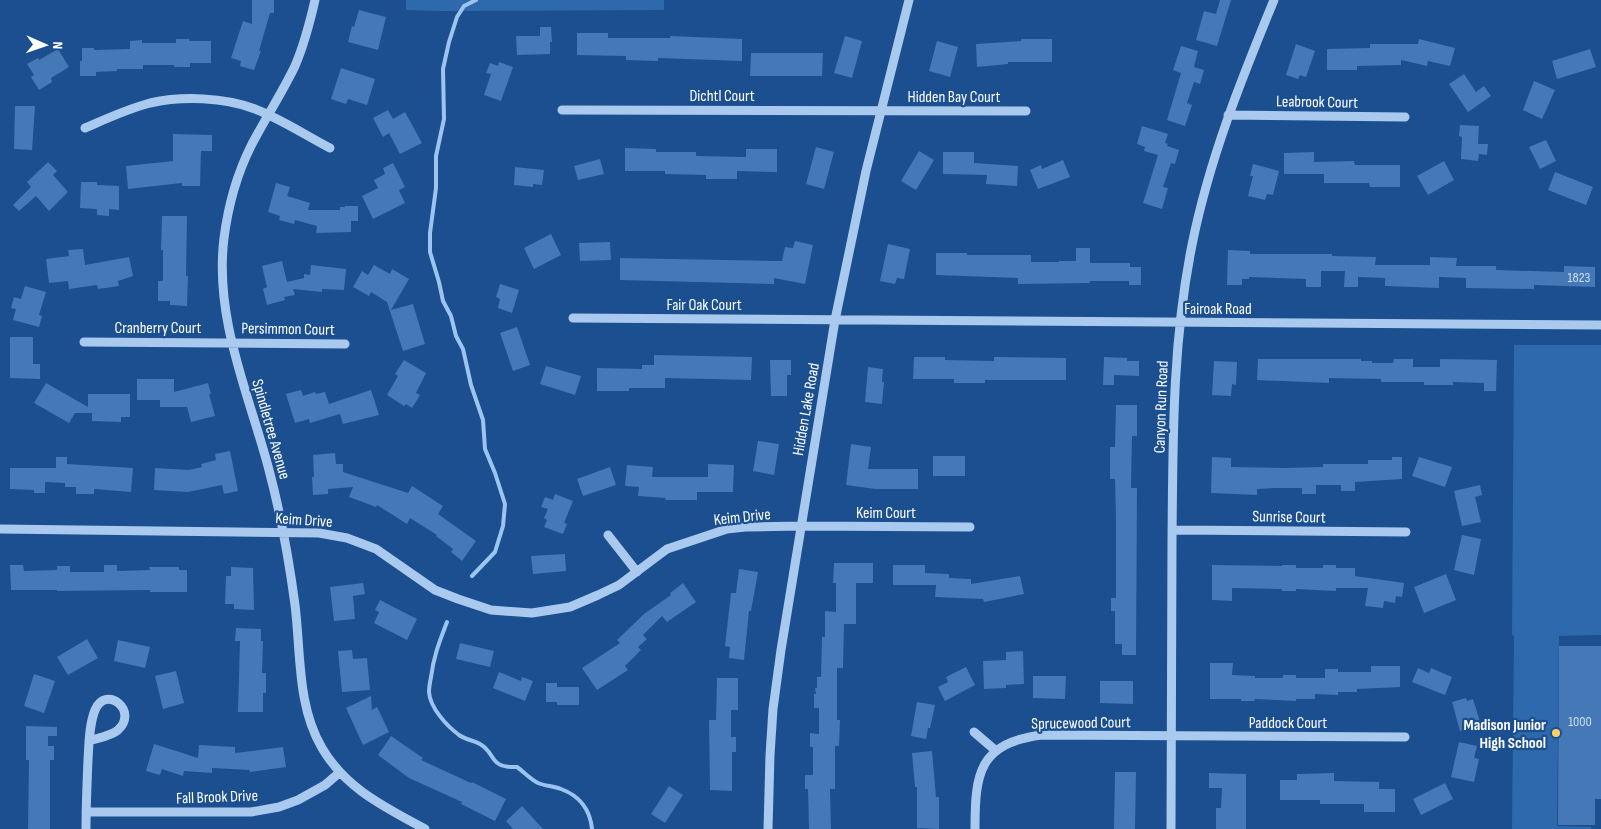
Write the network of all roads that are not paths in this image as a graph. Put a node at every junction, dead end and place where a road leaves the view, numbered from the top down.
1 (315, 0) edge
2 (909, 0) edge
3 (1274, 0) edge
4 (562, 110) dead end
5 (881, 111) junction
6 (1026, 111) dead end
7 (269, 115) junction
8 (1228, 115) junction
9 (1405, 117) dead end
10 (85, 128) dead end
11 (330, 148) dead end
12 (573, 318) dead end
13 (835, 320) junction
14 (1179, 323) junction
15 (1601, 325) edge
16 (84, 342) dead end
17 (231, 342) junction
18 (345, 344) dead end
19 (801, 526) junction
20 (970, 527) dead end
21 (0, 529) edge
22 (1172, 530) junction
23 (284, 532) junction
24 (1406, 532) dead end
25 (608, 535) dead end
26 (637, 572) junction
27 (974, 732) dead end
28 (1171, 736) junction
29 (1405, 737) dead end
30 (89, 741) junction
31 (995, 750) junction
32 (339, 773) junction
33 (86, 812) junction
34 (86, 829) edge
35 (425, 829) edge
36 (768, 829) edge
37 (975, 829) edge
38 (1171, 829) edge

1 - 7 street, Spindletree Avenue
2 - 5 street, Hidden Lake Road
3 - 8 street, Canyon Run Road
4 - 5 street, Dichtl Court
5 - 6 street, Hidden Bay Court
5 - 13 street, Hidden Lake Road
7 - 10 street
7 - 11 street
7 - 17 street, Spindletree Avenue
8 - 9 street, Leabrook Court
8 - 14 street, Canyon Run Road
12 - 13 street, Fair Oak Court
13 - 14 street, Fairoak Road
13 - 19 street, Hidden Lake Road
14 - 15 street, Fairoak Road
14 - 22 street, Canyon Run Road
16 - 17 street, Cranberry Court
17 - 18 street, Persimmon Court
17 - 23 street, Spindletree Avenue
19 - 20 street, Keim Court
19 - 26 street, Keim Drive
19 - 36 street, Hidden Lake Road
21 - 23 street, Keim Drive
22 - 24 street, Sunrise Court
22 - 28 street, Canyon Run Road
23 - 26 street, Keim Drive
23 - 32 street, Spindletree Avenue
25 - 26 street
27 - 31 street
28 - 29 street, Paddock Court
28 - 31 street, Sprucewood Court
28 - 38 street, Canyon Run Road
30 - 30 street
30 - 33 street
31 - 37 street
32 - 33 street, Fall Brook Drive
32 - 35 street, Spindletree Avenue
33 - 34 street

